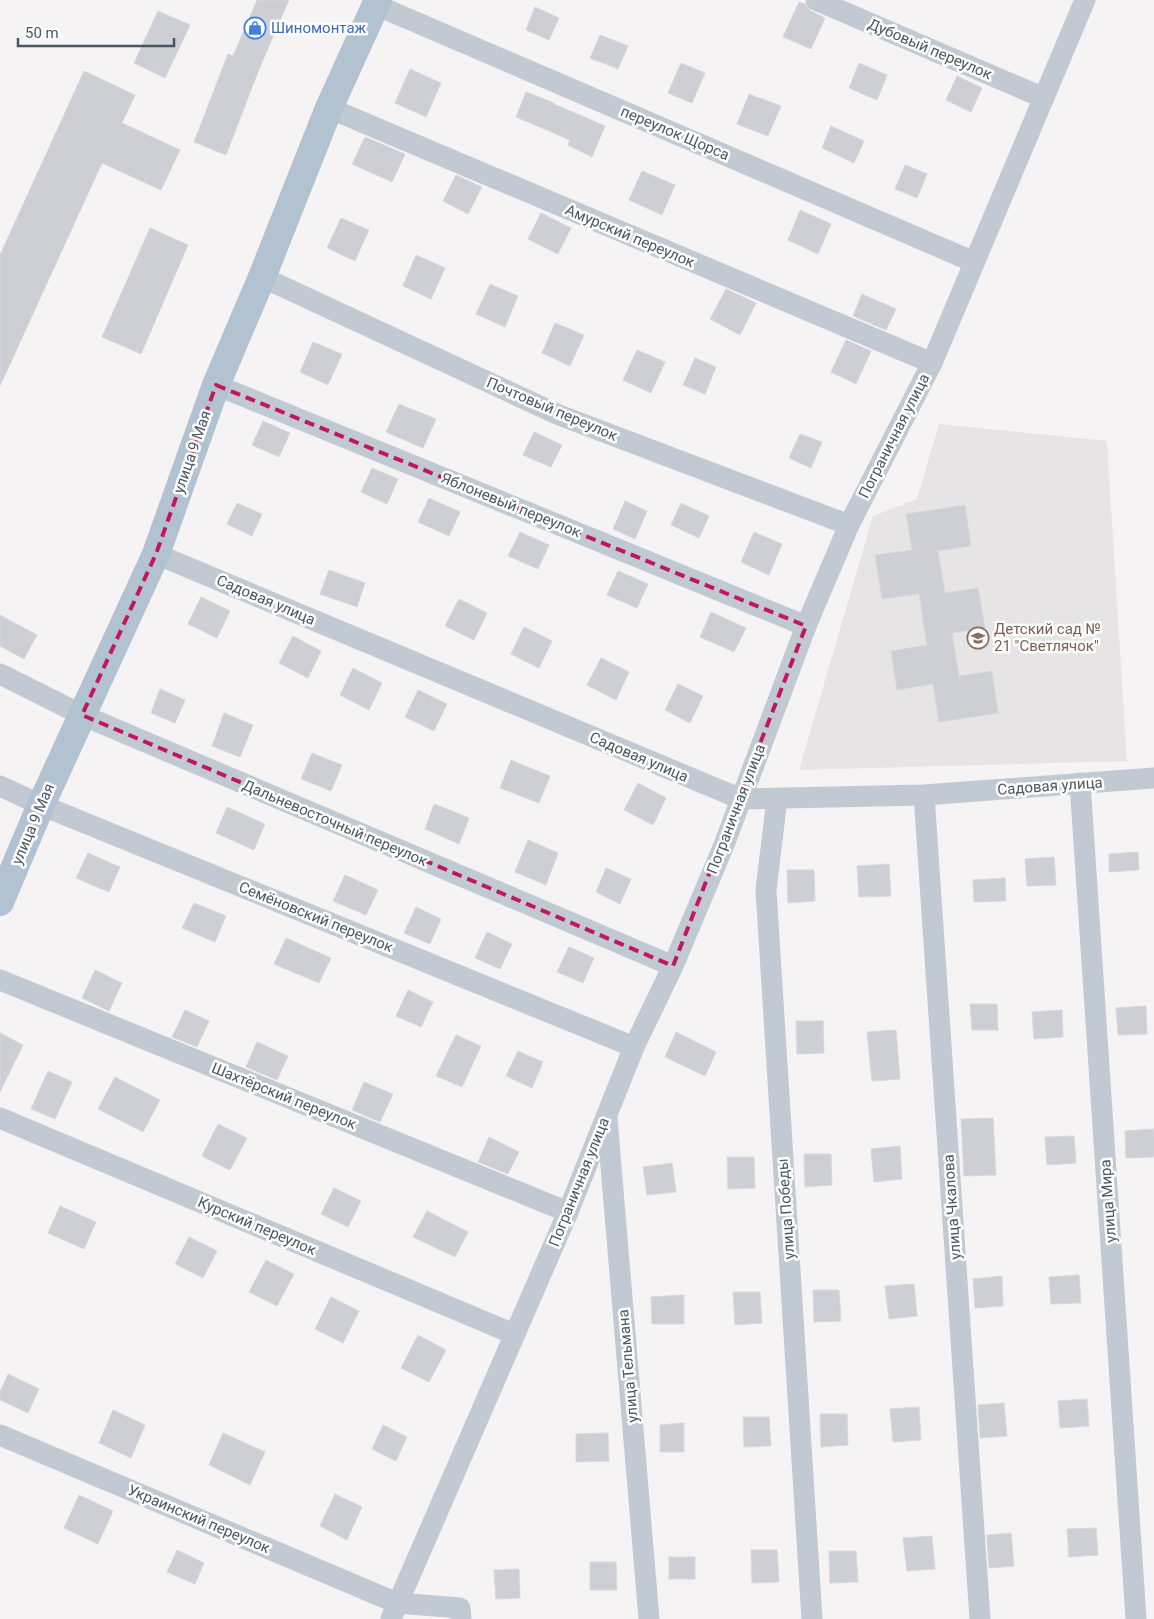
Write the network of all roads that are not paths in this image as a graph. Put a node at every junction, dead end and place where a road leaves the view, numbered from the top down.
1 (816, 0) edge
2 (1084, 0) edge
3 (377, 2) edge
4 (1044, 98) junction
5 (328, 108) junction
6 (974, 262) junction
7 (262, 277) junction
8 (932, 363) junction
9 (216, 385) junction
10 (849, 525) junction
11 (156, 554) junction
12 (806, 626) junction
13 (0, 674) edge
14 (82, 715) junction
15 (1154, 778) edge
16 (1080, 783) junction
17 (0, 786) edge
18 (924, 795) junction
19 (741, 799) junction
20 (777, 799) junction
21 (41, 805) junction
22 (0, 902) edge
23 (673, 966) junction
24 (0, 980) edge
25 (634, 1047) junction
26 (607, 1114) junction
27 (0, 1118) edge
28 (568, 1212) junction
29 (514, 1334) junction
30 (0, 1435) edge
31 (394, 1611) edge
32 (461, 1619) edge
33 (649, 1619) edge
34 (812, 1619) edge
35 (980, 1619) edge
36 (1136, 1619) edge

1 - 4 street, Дубовый переулок
2 - 4 street, Пограничная улица
3 - 5 main road, улица 9 Мая
3 - 6 street, переулок Щорса
4 - 6 street, Пограничная улица
5 - 7 main road, улица 9 Мая
5 - 8 street, Амурский переулок
6 - 8 street, Пограничная улица
7 - 9 main road, улица 9 Мая
7 - 10 street, Почтовый переулок
8 - 10 street, Пограничная улица
9 - 11 main road, улица 9 Мая
9 - 12 street, Яблоневый переулок
10 - 12 street, Пограничная улица
11 - 14 main road, улица 9 Мая
11 - 19 street, Садовая улица
12 - 19 street, Пограничная улица
13 - 14 street, Дальневосточный переулок
14 - 21 main road, улица 9 Мая
14 - 23 street, Дальневосточный переулок
15 - 16 street, Садовая улица
16 - 18 street, Садовая улица
16 - 36 street, улица Мира
17 - 21 street, Семёновский переулок
18 - 20 street, Садовая улица
18 - 35 street, улица Чкалова
19 - 20 street, Садовая улица
19 - 23 street, Пограничная улица
20 - 34 street, улица Победы
21 - 22 main road, улица 9 Мая
21 - 25 street, Семёновский переулок
23 - 25 street, Пограничная улица
24 - 28 street, Шахтёрский переулок
25 - 26 street, Пограничная улица
26 - 28 street, Пограничная улица
26 - 33 street, улица Тельмана
27 - 29 street, Курский переулок
28 - 29 street, Пограничная улица
29 - 31 street, Пограничная улица
30 - 31 street, Украинский переулок
31 - 32 street, Украинский переулок

